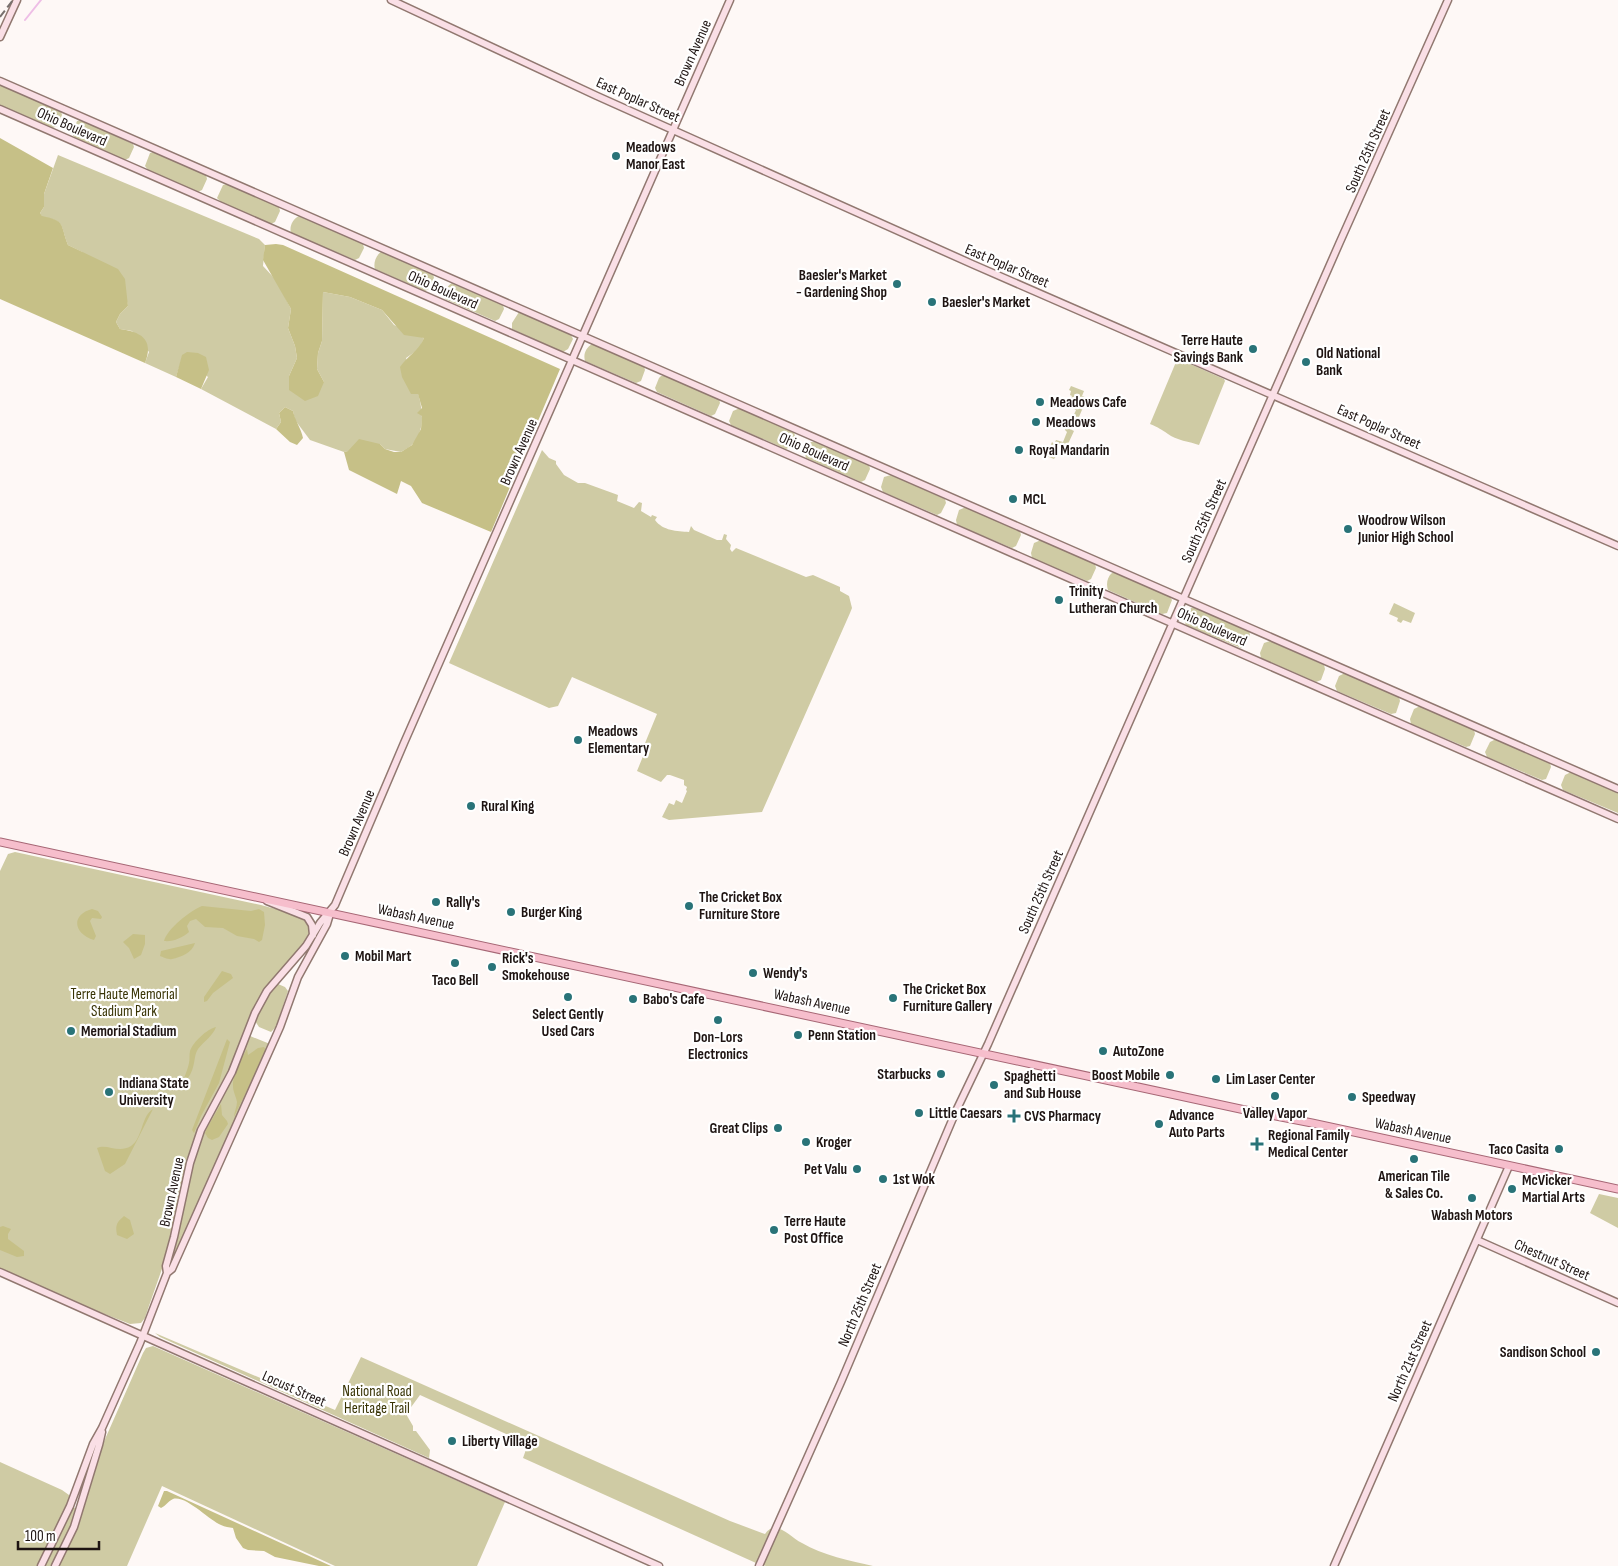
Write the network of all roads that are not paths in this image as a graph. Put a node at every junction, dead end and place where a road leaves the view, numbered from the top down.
1 (17, 0) edge
2 (391, 0) edge
3 (730, 0) edge
4 (1448, 0) edge
5 (0, 37) edge
6 (0, 81) edge
7 (0, 109) edge
8 (673, 130) junction
9 (584, 337) junction
10 (573, 360) junction
11 (1273, 394) junction
12 (1618, 546) edge
13 (1183, 600) junction
14 (1173, 624) junction
15 (1618, 789) edge
16 (1618, 819) edge
17 (0, 842) edge
18 (260, 898) junction
19 (330, 913) junction
20 (313, 936) junction
21 (983, 1053) junction
22 (1509, 1166) junction
23 (1618, 1189) edge
24 (1477, 1240) junction
25 (0, 1272) edge
26 (167, 1273) junction
27 (1618, 1303) edge
28 (143, 1335) junction
29 (102, 1428) junction
30 (76, 1491) junction
31 (84, 1493) junction
32 (41, 1566) edge
33 (55, 1566) edge
34 (659, 1566) edge
35 (759, 1566) edge
36 (1334, 1566) edge

1 - 5 street
2 - 8 street, East Poplar Street
3 - 8 street, Brown Avenue
4 - 11 street, South 25th Street
6 - 9 street, Ohio Boulevard
7 - 10 street, Ohio Boulevard
8 - 9 street, Brown Avenue
8 - 11 street, East Poplar Street
9 - 10 street, Brown Avenue
9 - 13 street, Ohio Boulevard
10 - 14 street, Ohio Boulevard
10 - 19 street, Brown Avenue
11 - 12 street, East Poplar Street
11 - 13 street, South 25th Street
13 - 14 street, South 25th Street
13 - 15 street, Ohio Boulevard
14 - 16 street, Ohio Boulevard
14 - 21 street, South 25th Street
17 - 18 main road, Wabash Avenue
18 - 19 main road, Wabash Avenue
18 - 20 street
19 - 20 street, Brown Avenue
19 - 21 main road, Wabash Avenue
19 - 26 street, Brown Avenue
20 - 26 street, Brown Avenue
21 - 22 main road, Wabash Avenue
21 - 35 street, North 25th Street
22 - 23 main road, Wabash Avenue
22 - 24 street, North 21st Street
24 - 27 street, Chestnut Street
24 - 36 street, North 21st Street
25 - 28 street, Locust Street
26 - 28 street, Brown Avenue
28 - 29 street, Brown Avenue
28 - 34 street, Locust Street
29 - 30 street
29 - 31 street
30 - 31 street
30 - 32 street
31 - 33 street

